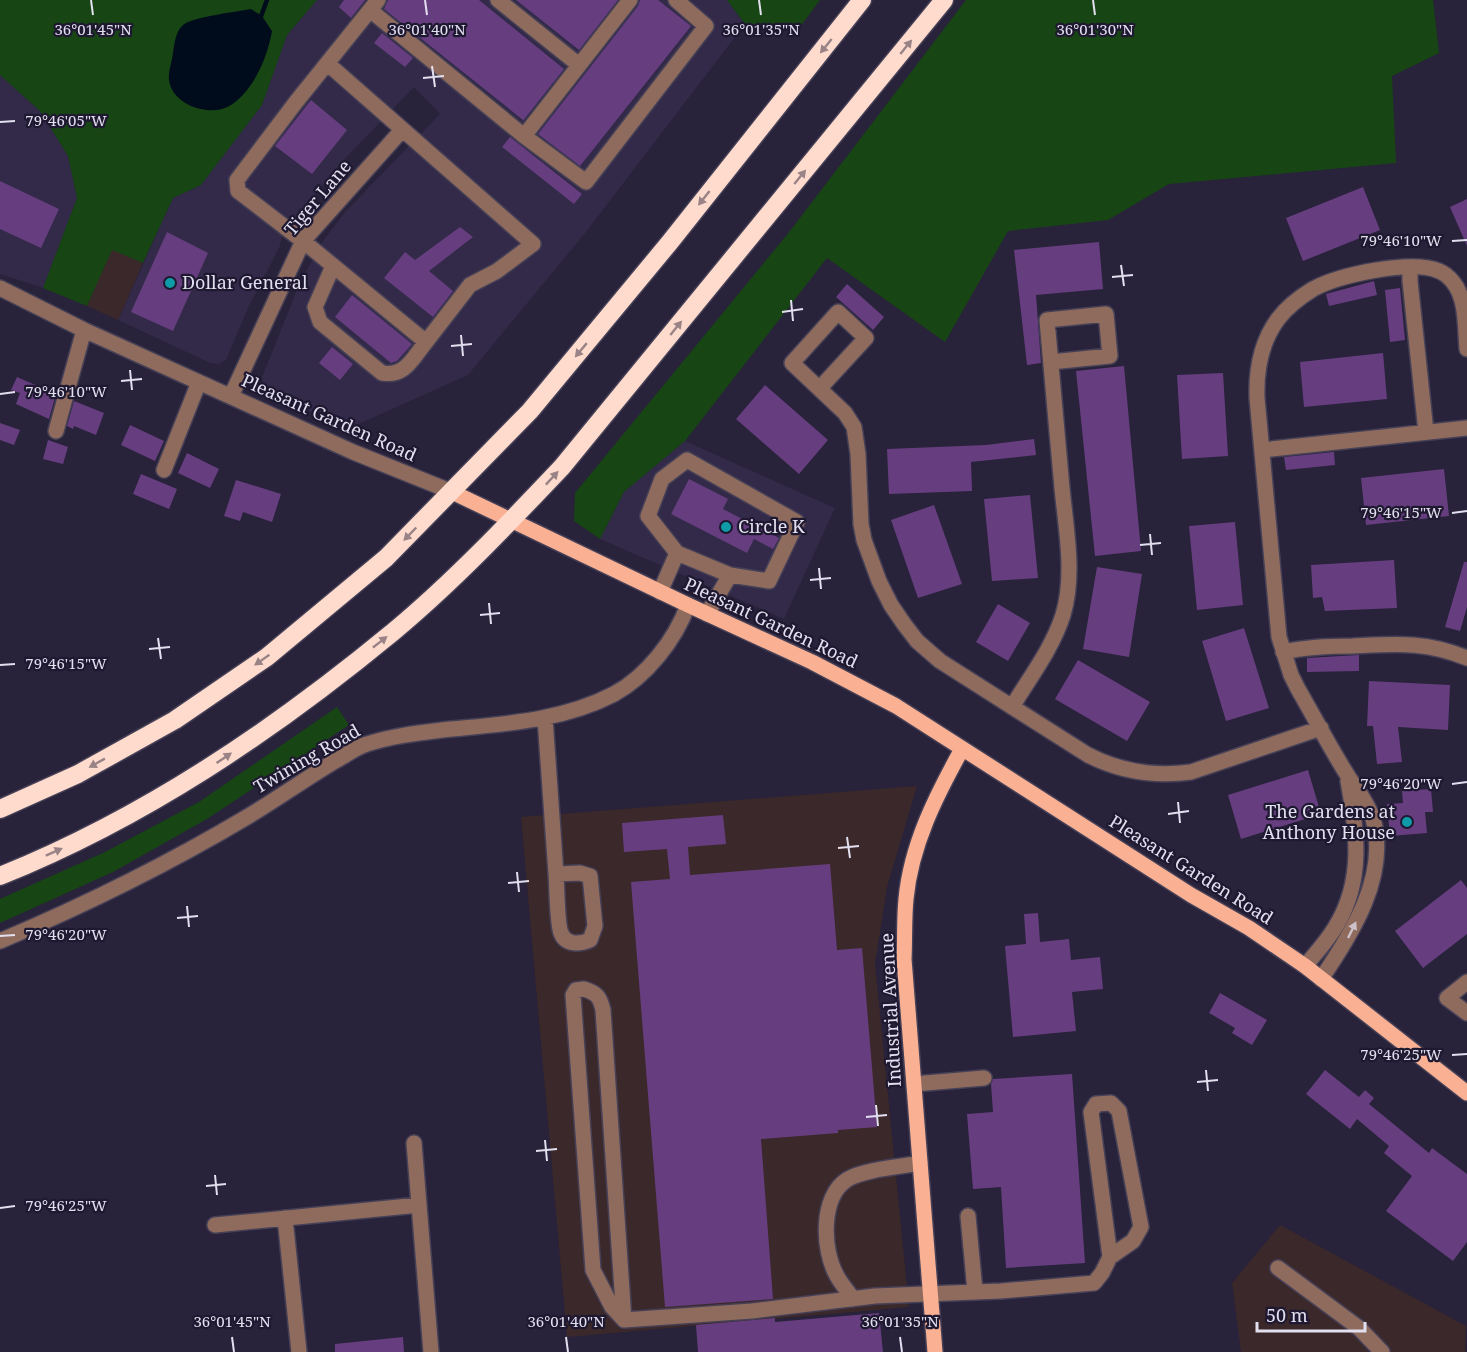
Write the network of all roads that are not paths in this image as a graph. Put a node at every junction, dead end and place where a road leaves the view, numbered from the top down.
1 (498, 0) edge
2 (630, 0) edge
3 (676, 0) edge
4 (862, 0) edge
5 (944, 0) edge
6 (374, 5) edge
7 (328, 64) junction
8 (579, 65) junction
9 (402, 130) junction
10 (524, 135) junction
11 (303, 241) junction
12 (333, 266) junction
13 (1410, 267) junction
14 (0, 288) edge
15 (84, 330) junction
16 (426, 342) junction
17 (1467, 349) edge
18 (1051, 362) junction
19 (199, 382) junction
20 (819, 388) junction
21 (231, 396) junction
22 (1467, 428) edge
23 (56, 431) dead end
24 (1426, 432) junction
25 (1262, 450) junction
26 (164, 470) dead end
27 (450, 491) junction
28 (511, 521) junction
29 (677, 553) junction
30 (729, 576) junction
31 (660, 592) junction
32 (688, 605) junction
33 (707, 614) junction
34 (1283, 651) junction
35 (1466, 653) edge
36 (1012, 707) junction
37 (545, 718) junction
38 (1321, 728) junction
39 (962, 749) junction
40 (1347, 776) junction
41 (0, 809) edge
42 (1357, 838) junction
43 (1375, 838) junction
44 (556, 874) junction
45 (0, 876) edge
46 (1358, 897) junction
47 (0, 941) edge
48 (1305, 966) junction
49 (1321, 979) junction
50 (1467, 982) edge
51 (1467, 1013) edge
52 (984, 1078) dead end
53 (914, 1084) junction
54 (1467, 1093) edge
55 (414, 1143) dead end
56 (920, 1163) junction
57 (419, 1204) junction
58 (968, 1216) dead end
59 (285, 1218) junction
60 (214, 1225) dead end
61 (1110, 1257) junction
62 (1278, 1268) dead end
63 (975, 1291) junction
64 (930, 1292) junction
65 (853, 1299) junction
66 (624, 1320) junction
67 (299, 1352) edge
68 (431, 1352) edge
69 (935, 1352) edge
70 (1383, 1352) edge

1 - 8 street
2 - 8 street
3 - 10 street
4 -> 27 highway
28 -> 5 highway
6 - 7 street
6 - 10 street
7 - 9 street
7 - 11 street
8 - 10 street
9 - 11 street, Tiger Lane
9 - 16 street
11 - 12 street
11 - 21 street, Tiger Lane
12 - 16 street
12 - 16 street
13 - 17 street
13 - 24 street
13 - 25 street
14 - 15 street, Pleasant Garden Road
15 - 19 street, Pleasant Garden Road
15 - 23 street
18 - 18 street
18 - 36 street
19 - 21 street, Pleasant Garden Road
19 - 26 street
20 - 20 street
20 - 36 street
21 - 27 street, Pleasant Garden Road
22 - 24 street
24 - 25 street
25 - 34 street
27 - 28 main road, Pleasant Garden Road
27 -> 41 highway
28 - 31 main road, Pleasant Garden Road
45 -> 28 highway
29 - 30 street
29 - 30 street
29 - 31 street
30 - 33 street
31 - 32 main road, Pleasant Garden Road
32 - 33 main road, Pleasant Garden Road
32 - 37 street, Twining Road
33 - 39 main road, Pleasant Garden Road
34 - 35 street
34 - 38 street
36 - 38 street
37 - 44 street
37 - 47 street, Twining Road
38 - 40 street
39 - 48 main road, Pleasant Garden Road
39 - 53 main road, Industrial Avenue
40 - 42 street
40 - 43 street
42 - 43 street
42 - 46 street
43 - 46 street
44 - 44 street
46 - 48 street
49 -> 46 street
48 - 49 main road, Pleasant Garden Road
49 - 54 main road, Pleasant Garden Road
50 - 51 street
52 - 53 street
53 - 56 main road, Industrial Avenue
55 - 57 street
56 - 64 main road, Industrial Avenue
56 - 65 street
57 - 59 street
57 - 68 street
58 - 63 street
59 - 60 street
59 - 67 street
61 - 61 street
61 - 63 street
62 - 70 street
63 - 64 street
64 - 65 street
64 - 69 main road, Industrial Avenue
65 - 66 street
66 - 66 street

